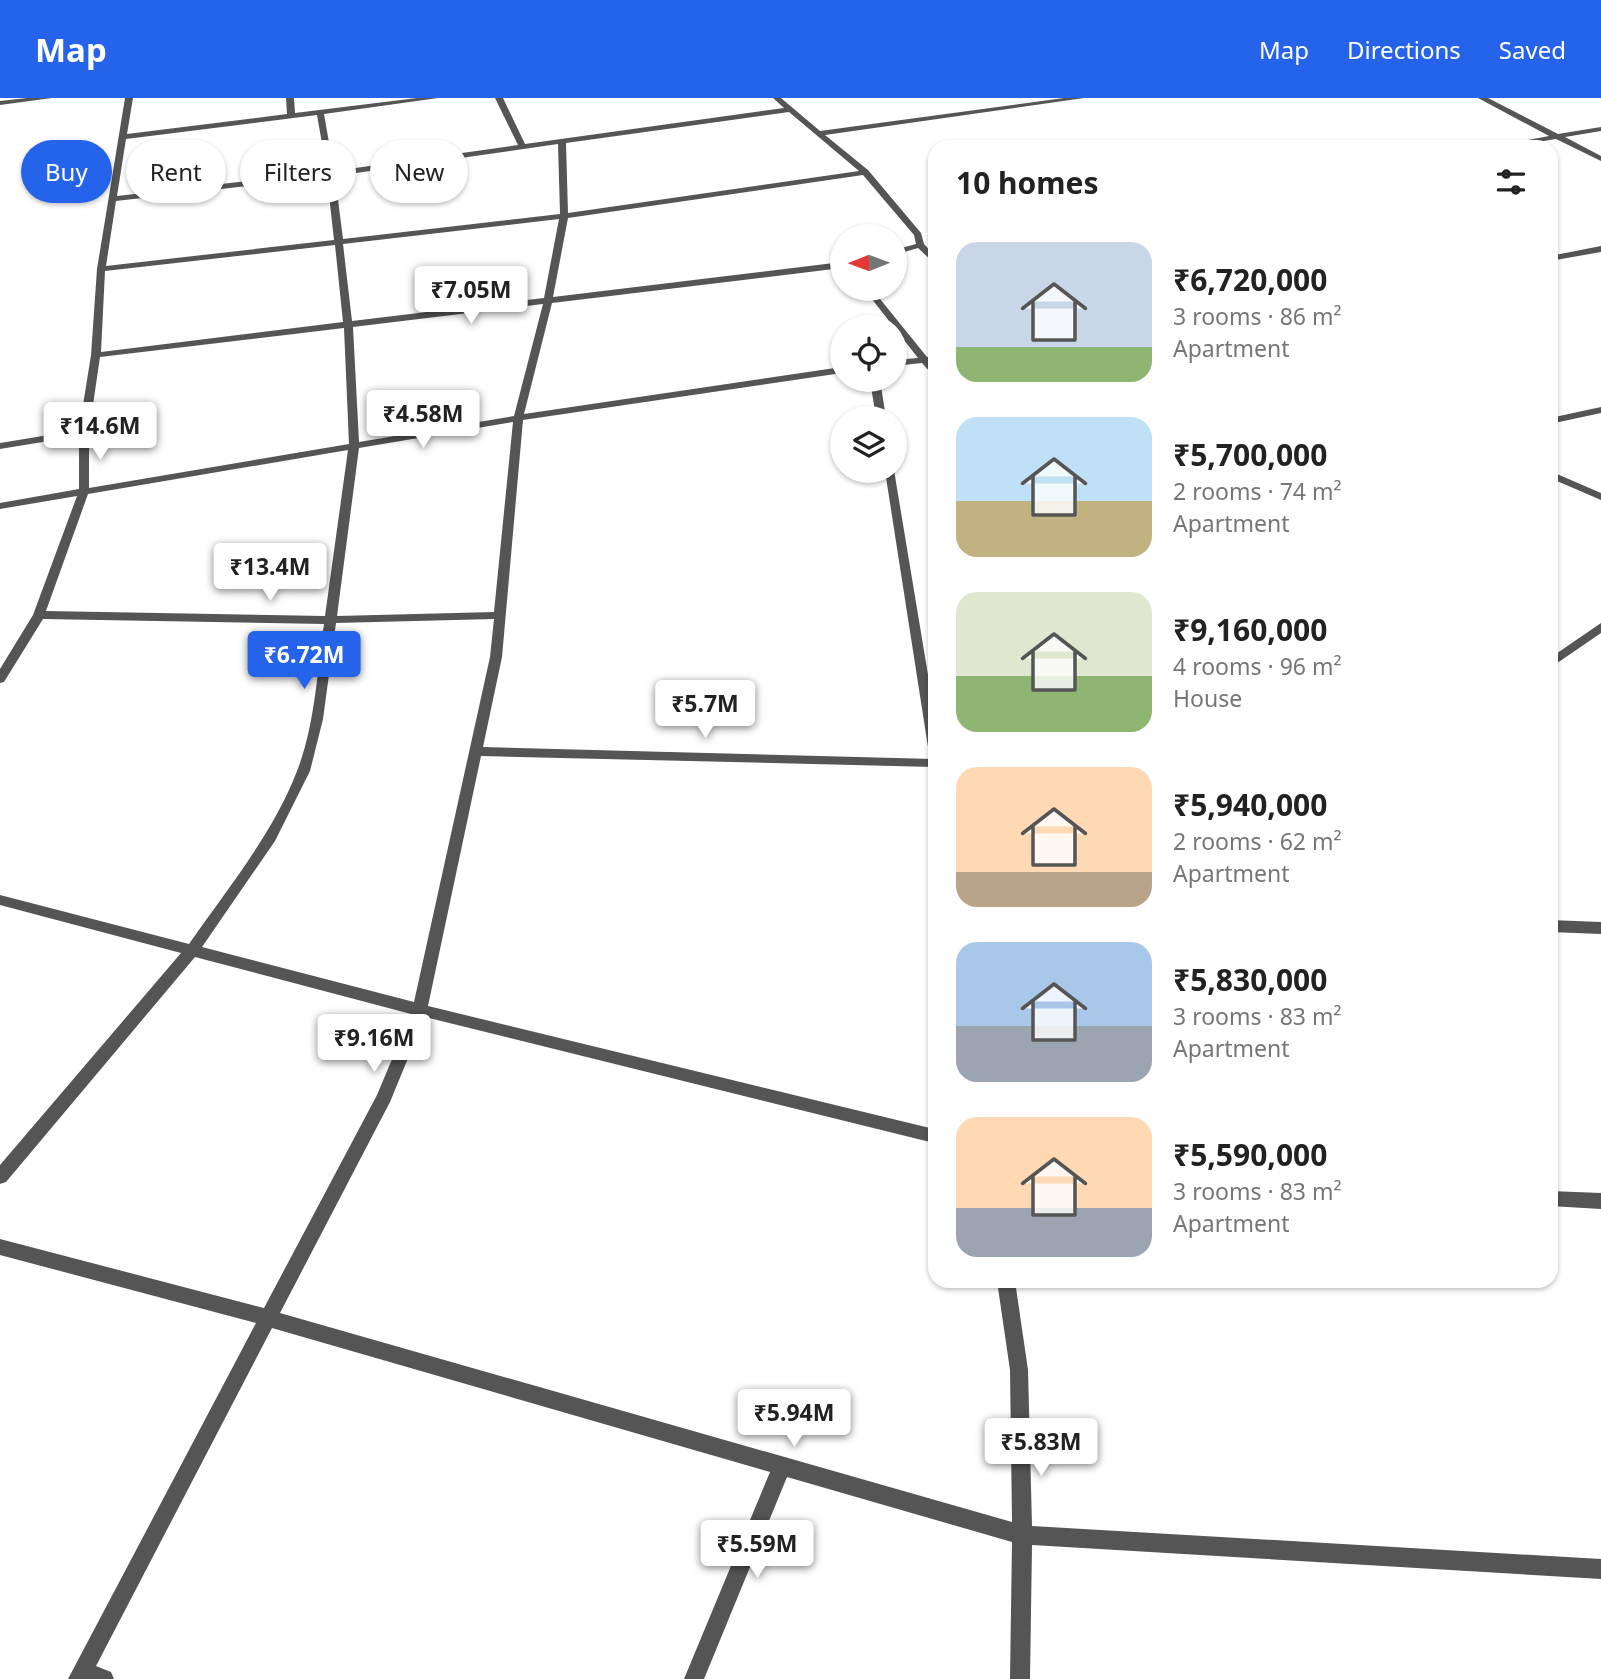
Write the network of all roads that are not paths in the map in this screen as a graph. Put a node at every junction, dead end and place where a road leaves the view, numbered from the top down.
1 (48, 98) edge
2 (129, 98) edge
3 (290, 98) edge
4 (434, 98) edge
5 (499, 98) edge
6 (777, 98) edge
7 (1080, 98) edge
8 (1482, 98) edge
9 (0, 103) edge
10 (791, 109) junction
11 (320, 113) junction
12 (291, 116) junction
13 (1601, 129) edge
14 (820, 133) junction
15 (123, 137) junction
16 (1558, 137) junction
17 (325, 140) edge
18 (1539, 140) edge
19 (562, 141) junction
20 (522, 146) junction
21 (1601, 159) edge
22 (356, 170) edge
23 (865, 172) junction
24 (240, 184) edge
25 (112, 189) edge
26 (112, 199) edge
27 (109, 203) edge
28 (334, 203) edge
29 (564, 216) junction
30 (922, 238) junction
31 (337, 242) junction
32 (907, 246) edge
33 (928, 249) edge
34 (1601, 249) edge
35 (1558, 257) edge
36 (830, 267) edge
37 (101, 269) junction
38 (879, 301) edge
39 (548, 302) junction
40 (348, 324) junction
41 (96, 355) junction
42 (928, 357) edge
43 (928, 359) edge
44 (907, 362) edge
45 (830, 372) edge
46 (1601, 410) edge
47 (519, 418) junction
48 (1558, 419) edge
49 (84, 432) junction
50 (0, 446) edge
51 (354, 446) junction
52 (1558, 478) edge
53 (892, 483) edge
54 (84, 491) junction
55 (1601, 497) edge
56 (0, 506) edge
57 (39, 615) junction
58 (500, 615) junction
59 (329, 620) junction
60 (1601, 627) edge
61 (1558, 658) edge
62 (0, 679) edge
63 (928, 709) edge
64 (475, 751) junction
65 (928, 763) edge
66 (0, 900) edge
67 (1558, 926) edge
68 (1601, 928) edge
69 (191, 952) junction
70 (420, 1010) junction
71 (928, 1135) edge
72 (0, 1177) edge
73 (1558, 1198) edge
74 (1601, 1201) edge
75 (0, 1247) edge
76 (1007, 1288) edge
77 (268, 1318) junction
78 (782, 1466) junction
79 (1023, 1535) junction
80 (1601, 1569) edge
81 (80, 1675) edge
82 (104, 1679) edge
83 (694, 1679) edge
84 (1020, 1679) edge

1 - 9 street
2 - 15 street
3 - 12 street
4 - 11 street
5 - 20 street
6 - 10 street
7 - 14 street
8 - 16 street
10 - 14 street
10 - 19 street
11 - 12 street
11 - 17 street
12 - 15 street
13 - 16 street
14 - 23 street
15 - 25 street
16 - 18 street
16 - 21 street
19 - 20 street
19 - 29 street
20 - 22 street
23 - 29 street
23 - 30 street
24 - 26 street
27 - 37 street
28 - 31 street
29 - 31 street
29 - 39 street
30 - 32 street
30 - 33 street
31 - 37 street
31 - 40 street
34 - 35 street
36 - 39 street
37 - 41 street
38 - 42 street
39 - 40 street
39 - 47 street
40 - 41 street
40 - 51 street
41 - 49 street
43 - 44 street
45 - 47 street
46 - 48 street
47 - 51 street
47 - 58 street
49 - 50 street
49 - 54 street
51 - 54 street
51 - 59 street
52 - 55 street
53 - 63 street
54 - 56 street
54 - 57 street
57 - 59 street
57 - 62 street
58 - 59 street
58 - 64 street
59 - 69 street
60 - 61 street
64 - 65 street
64 - 70 street
66 - 69 street
67 - 68 street
69 - 70 street
69 - 72 street
70 - 71 street
70 - 77 street
73 - 74 street
75 - 77 street
76 - 79 street
77 - 78 street
77 - 81 street
78 - 79 street
78 - 83 street
79 - 80 street
79 - 84 street
81 - 82 street

